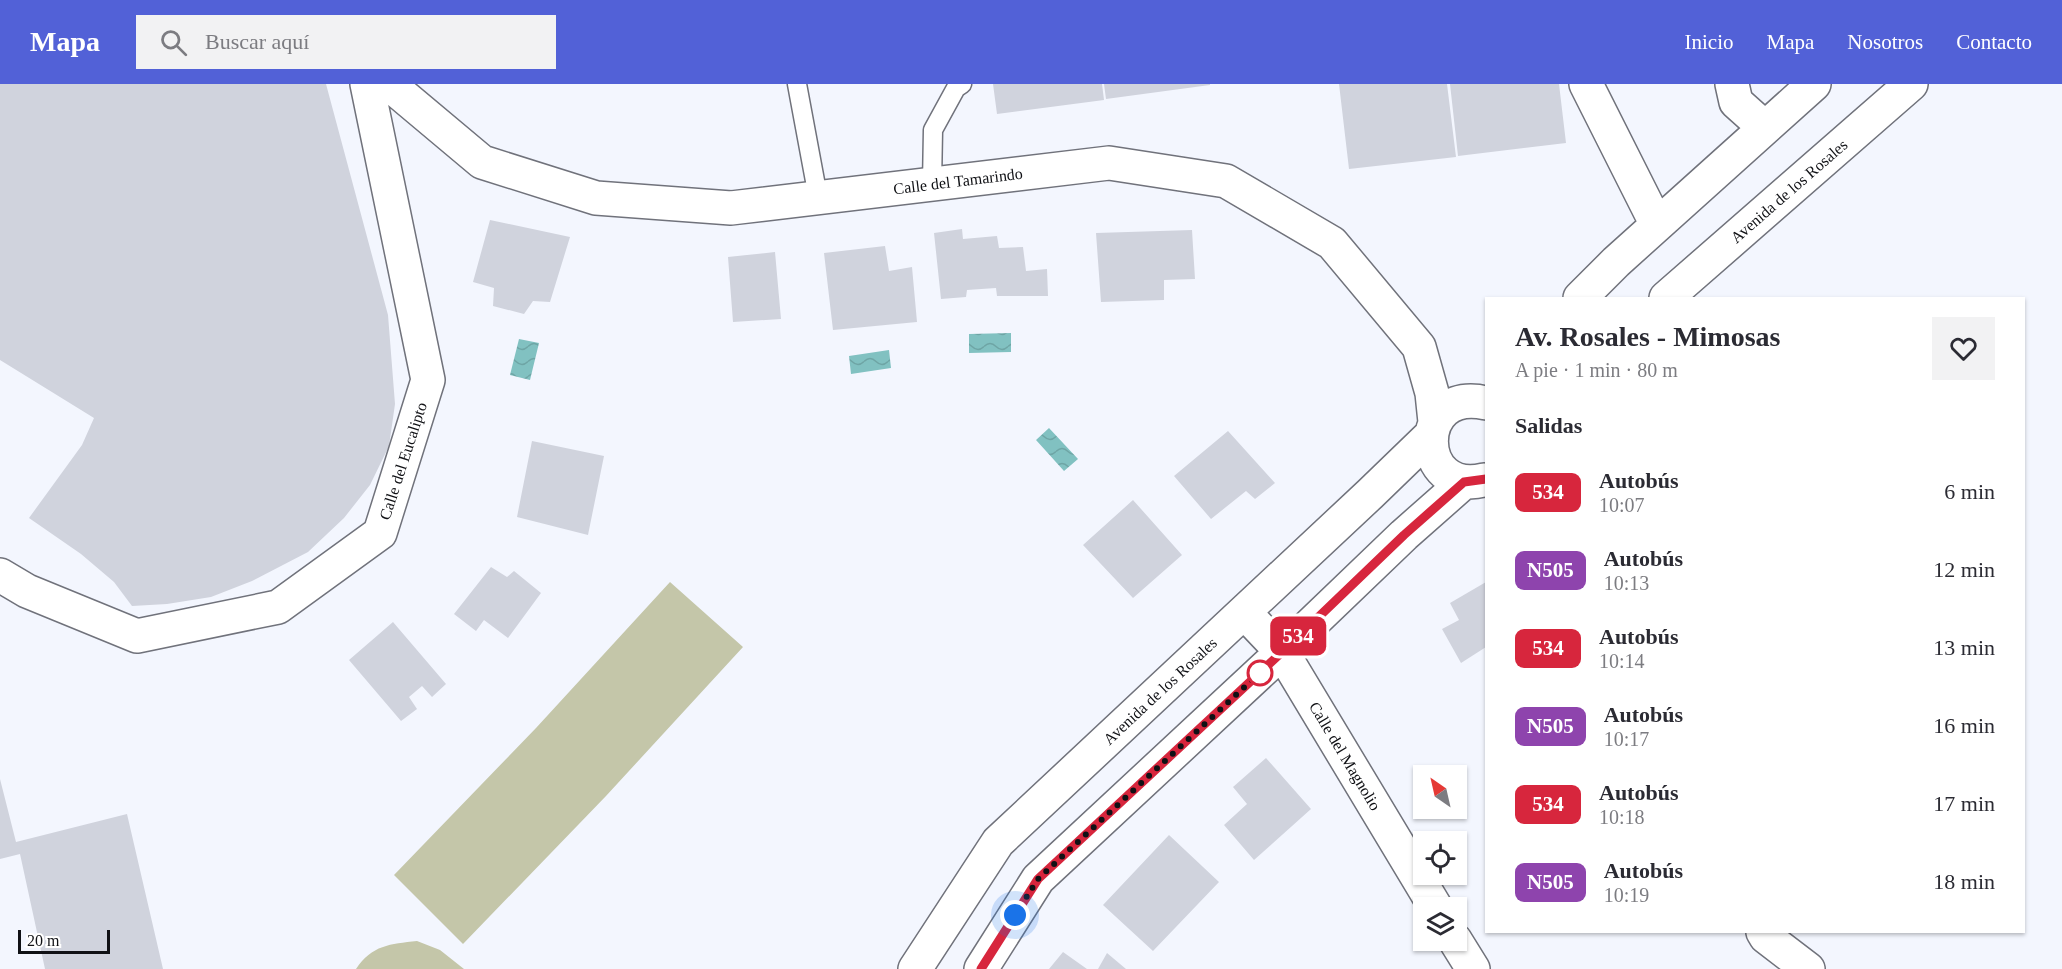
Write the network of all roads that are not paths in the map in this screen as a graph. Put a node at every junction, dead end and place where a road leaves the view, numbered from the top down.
1 (367, 84) edge
2 (389, 84) edge
3 (797, 84) edge
4 (962, 84) edge
5 (1586, 84) edge
6 (1732, 84) edge
7 (1814, 84) edge
8 (1911, 84) edge
9 (1765, 128) junction
10 (932, 184) junction
11 (818, 197) junction
12 (1657, 225) junction
13 (1581, 297) edge
14 (1667, 297) edge
15 (1482, 398) edge
16 (1433, 428) junction
17 (1475, 481) edge
18 (0, 576) edge
19 (1244, 612) junction
20 (1282, 652) junction
21 (1429, 897) edge
22 (1764, 933) edge
23 (1462, 951) edge
24 (915, 969) edge
25 (981, 969) edge
26 (1473, 969) edge
27 (1808, 969) edge

1 - 18 street, Calle del Eucalipto
2 - 11 street, Calle del Tamarindo
3 - 11 lane
4 - 10 lane
5 - 12 street
6 - 9 street
7 - 9 street
8 - 14 street, Avenida de los Rosales
9 - 12 street
10 - 11 street, Calle del Tamarindo
10 - 16 street, Calle del Tamarindo
12 - 13 street
15 - 16 street, Avenida de los Rosales
16 - 17 street, Calle del Tamarindo
16 - 19 street, Avenida de los Rosales
17 - 20 street
19 - 20 street, Calle del Magnolio
19 - 24 street, Avenida de los Rosales
20 - 21 street, Calle del Magnolio
20 - 25 street
22 - 27 street
23 - 26 street

